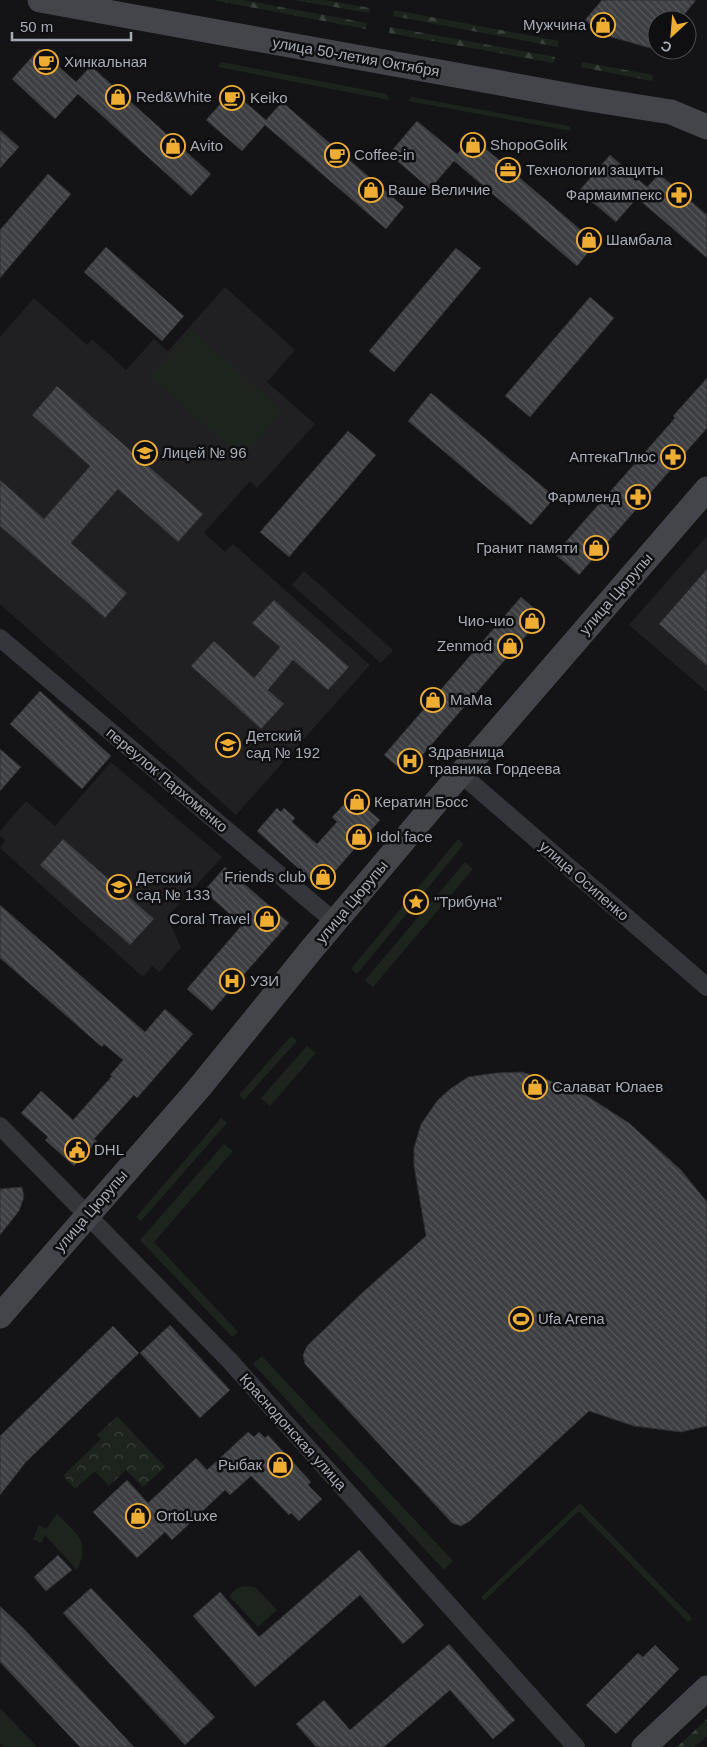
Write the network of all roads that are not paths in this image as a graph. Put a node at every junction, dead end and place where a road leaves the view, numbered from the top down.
1 (40, 0) edge
2 (671, 112) junction
3 (707, 112) edge
4 (707, 127) edge
5 (707, 490) edge
6 (0, 638) edge
7 (461, 774) junction
8 (335, 922) junction
9 (707, 987) edge
10 (0, 1126) edge
11 (88, 1215) junction
12 (0, 1316) edge
13 (707, 1688) edge
14 (576, 1747) edge
15 (644, 1747) edge

1 - 2 main road, улица 50-летия Октября
2 - 3 main road, улица 50-летия Октября
2 - 4 main road, улица 50-летия Октября
5 - 7 main road, улица Цюрупы
6 - 8 street, переулок Пархоменко
7 - 8 main road, улица Цюрупы
7 - 9 street, улица Осипенко
8 - 11 main road, улица Цюрупы
10 - 11 street, Краснодонская улица
11 - 12 main road, улица Цюрупы
11 - 14 street, Краснодонская улица
13 - 15 main road

